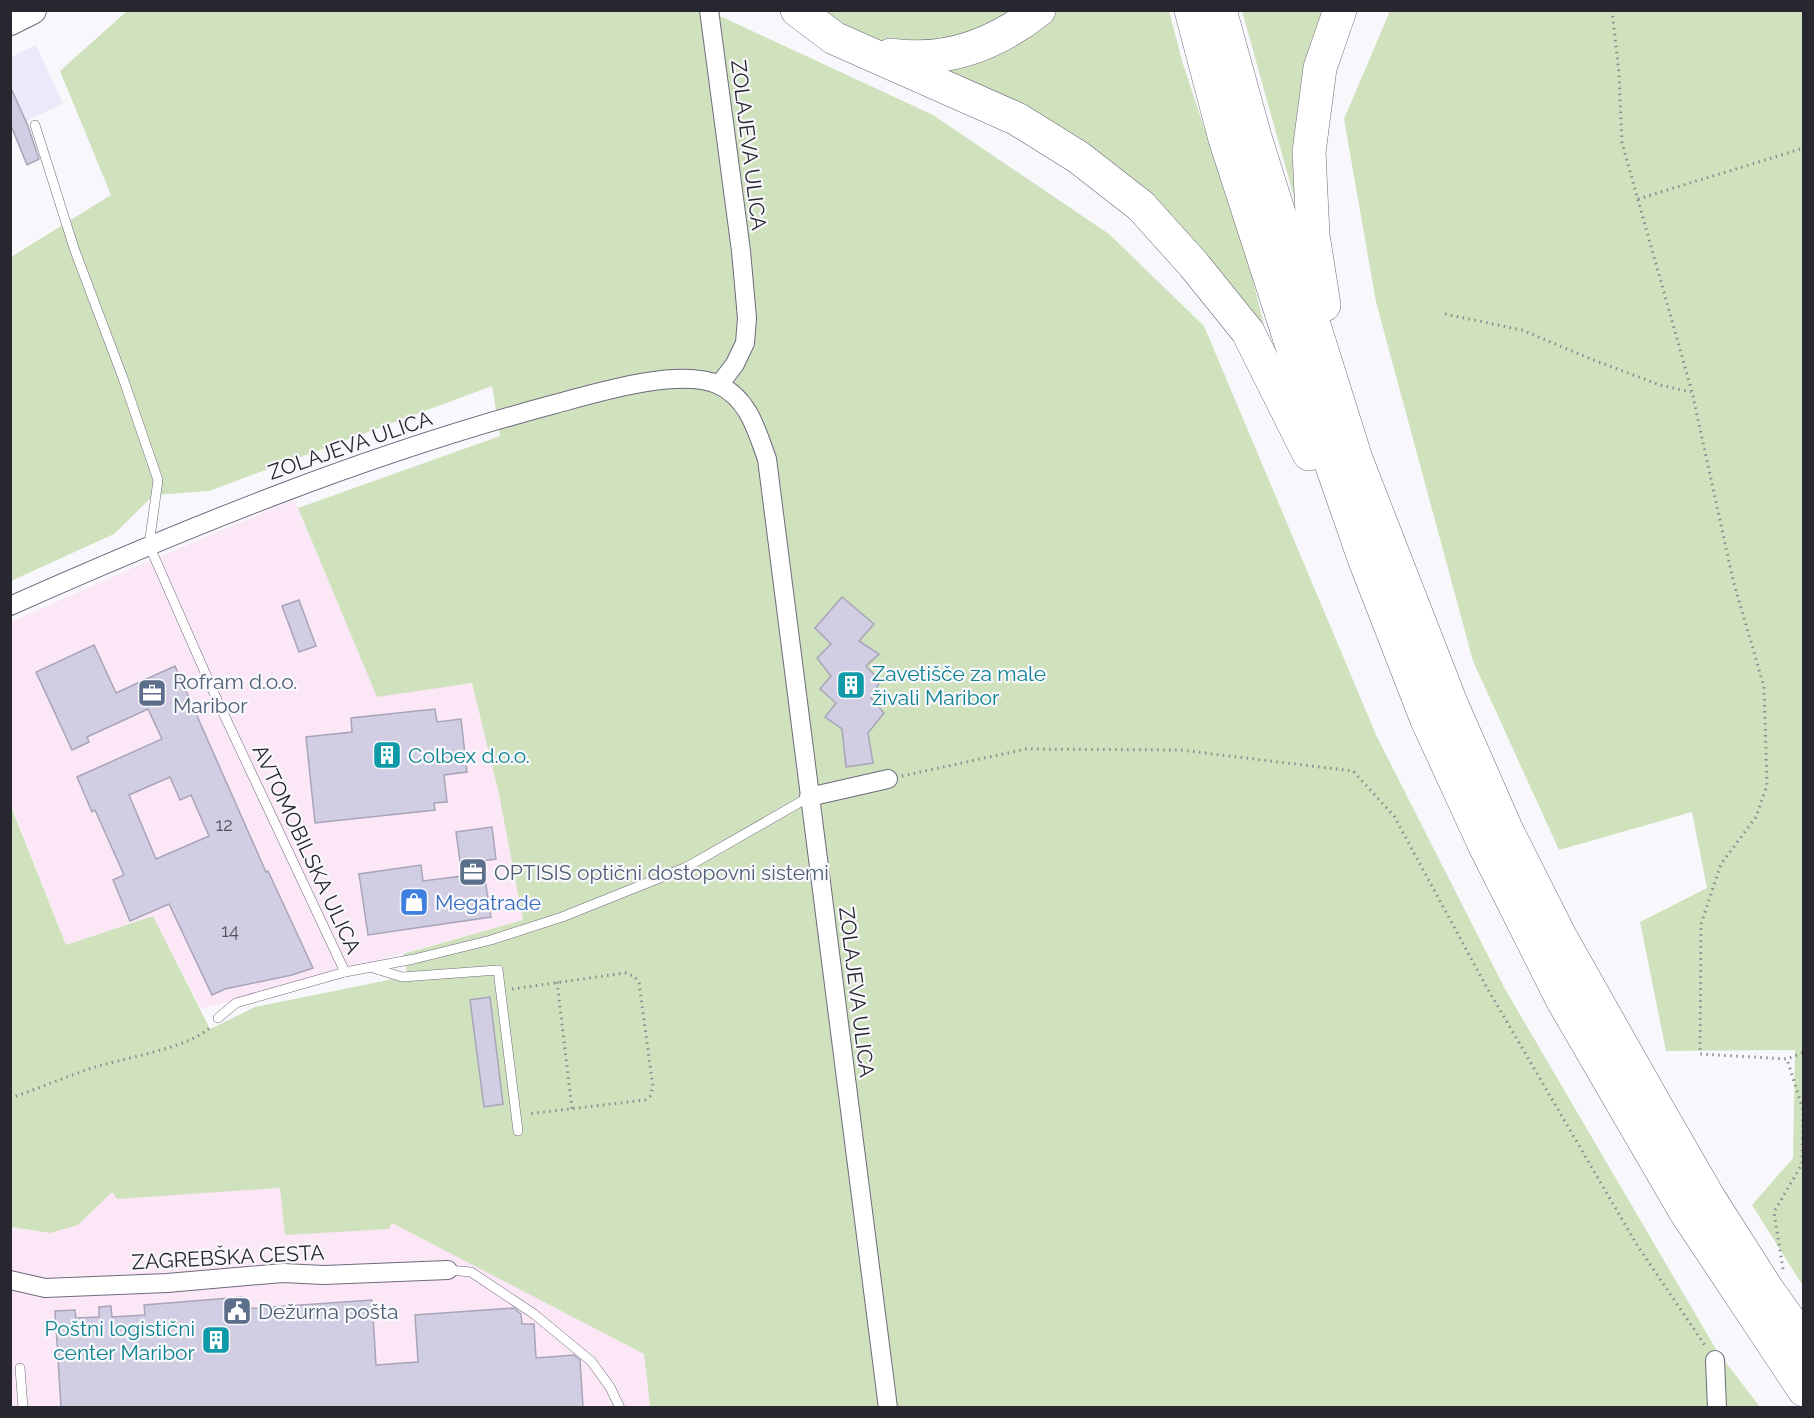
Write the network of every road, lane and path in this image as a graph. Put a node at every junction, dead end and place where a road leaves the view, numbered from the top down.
1 (32, 10) edge
2 (709, 10) edge
3 (797, 10) edge
4 (1039, 10) edge
5 (1191, 10) edge
6 (1220, 10) edge
7 (1340, 10) edge
8 (1612, 10) edge
9 (10, 21) edge
10 (864, 50) junction
11 (35, 125) dead end
12 (1803, 148) edge
13 (1638, 199) junction
14 (1445, 315) dead end
15 (719, 385) junction
16 (1692, 392) junction
17 (1335, 396) junction
18 (149, 544) junction
19 (1364, 558) junction
20 (10, 606) edge
21 (888, 778) joint
22 (809, 797) junction
23 (370, 968) junction
24 (345, 972) junction
25 (557, 982) junction
26 (500, 990) junction
27 (218, 1018) joint
28 (1803, 1052) edge
29 (1787, 1059) junction
30 (10, 1098) edge
31 (572, 1108) junction
32 (516, 1115) junction
33 (518, 1131) dead end
34 (448, 1270) joint
35 (1784, 1276) dead end
36 (10, 1280) edge
37 (1803, 1341) edge
38 (1715, 1360) joint
39 (21, 1368) dead end
40 (1803, 1390) edge
41 (23, 1407) edge
42 (620, 1407) edge
43 (888, 1407) edge
44 (1717, 1407) edge

1 - 9 main road
2 - 15 street, ZOLAJEVA ULICA
3 - 10 highway
4 - 10 highway
5 - 19 highway
6 - 17 highway
7 - 17 highway
8 - 13 path
10 - 19 highway
11 - 18 lane
12 - 13 path
13 - 16 path
14 - 16 path
15 - 18 street, ZOLAJEVA ULICA
15 - 22 street, ZOLAJEVA ULICA
16 - 29 path
17 - 37 highway
18 - 20 street, ZOLAJEVA ULICA
18 - 24 lane, AVTOMOBILSKA ULICA
19 - 40 highway
21 - 22 street
21 - 38 path
22 - 23 lane, AVTOMOBILSKA ULICA
22 - 43 street, ZOLAJEVA ULICA
23 - 24 lane, AVTOMOBILSKA ULICA
23 - 26 lane
24 - 27 lane, AVTOMOBILSKA ULICA
25 - 26 path
25 - 31 path
25 - 31 path
26 - 32 lane
27 - 30 path
28 - 29 path
29 - 35 path
31 - 32 path
32 - 33 lane
34 - 36 street, ZAGREBŠKA CESTA
34 - 42 lane
38 - 44 street
39 - 41 lane

